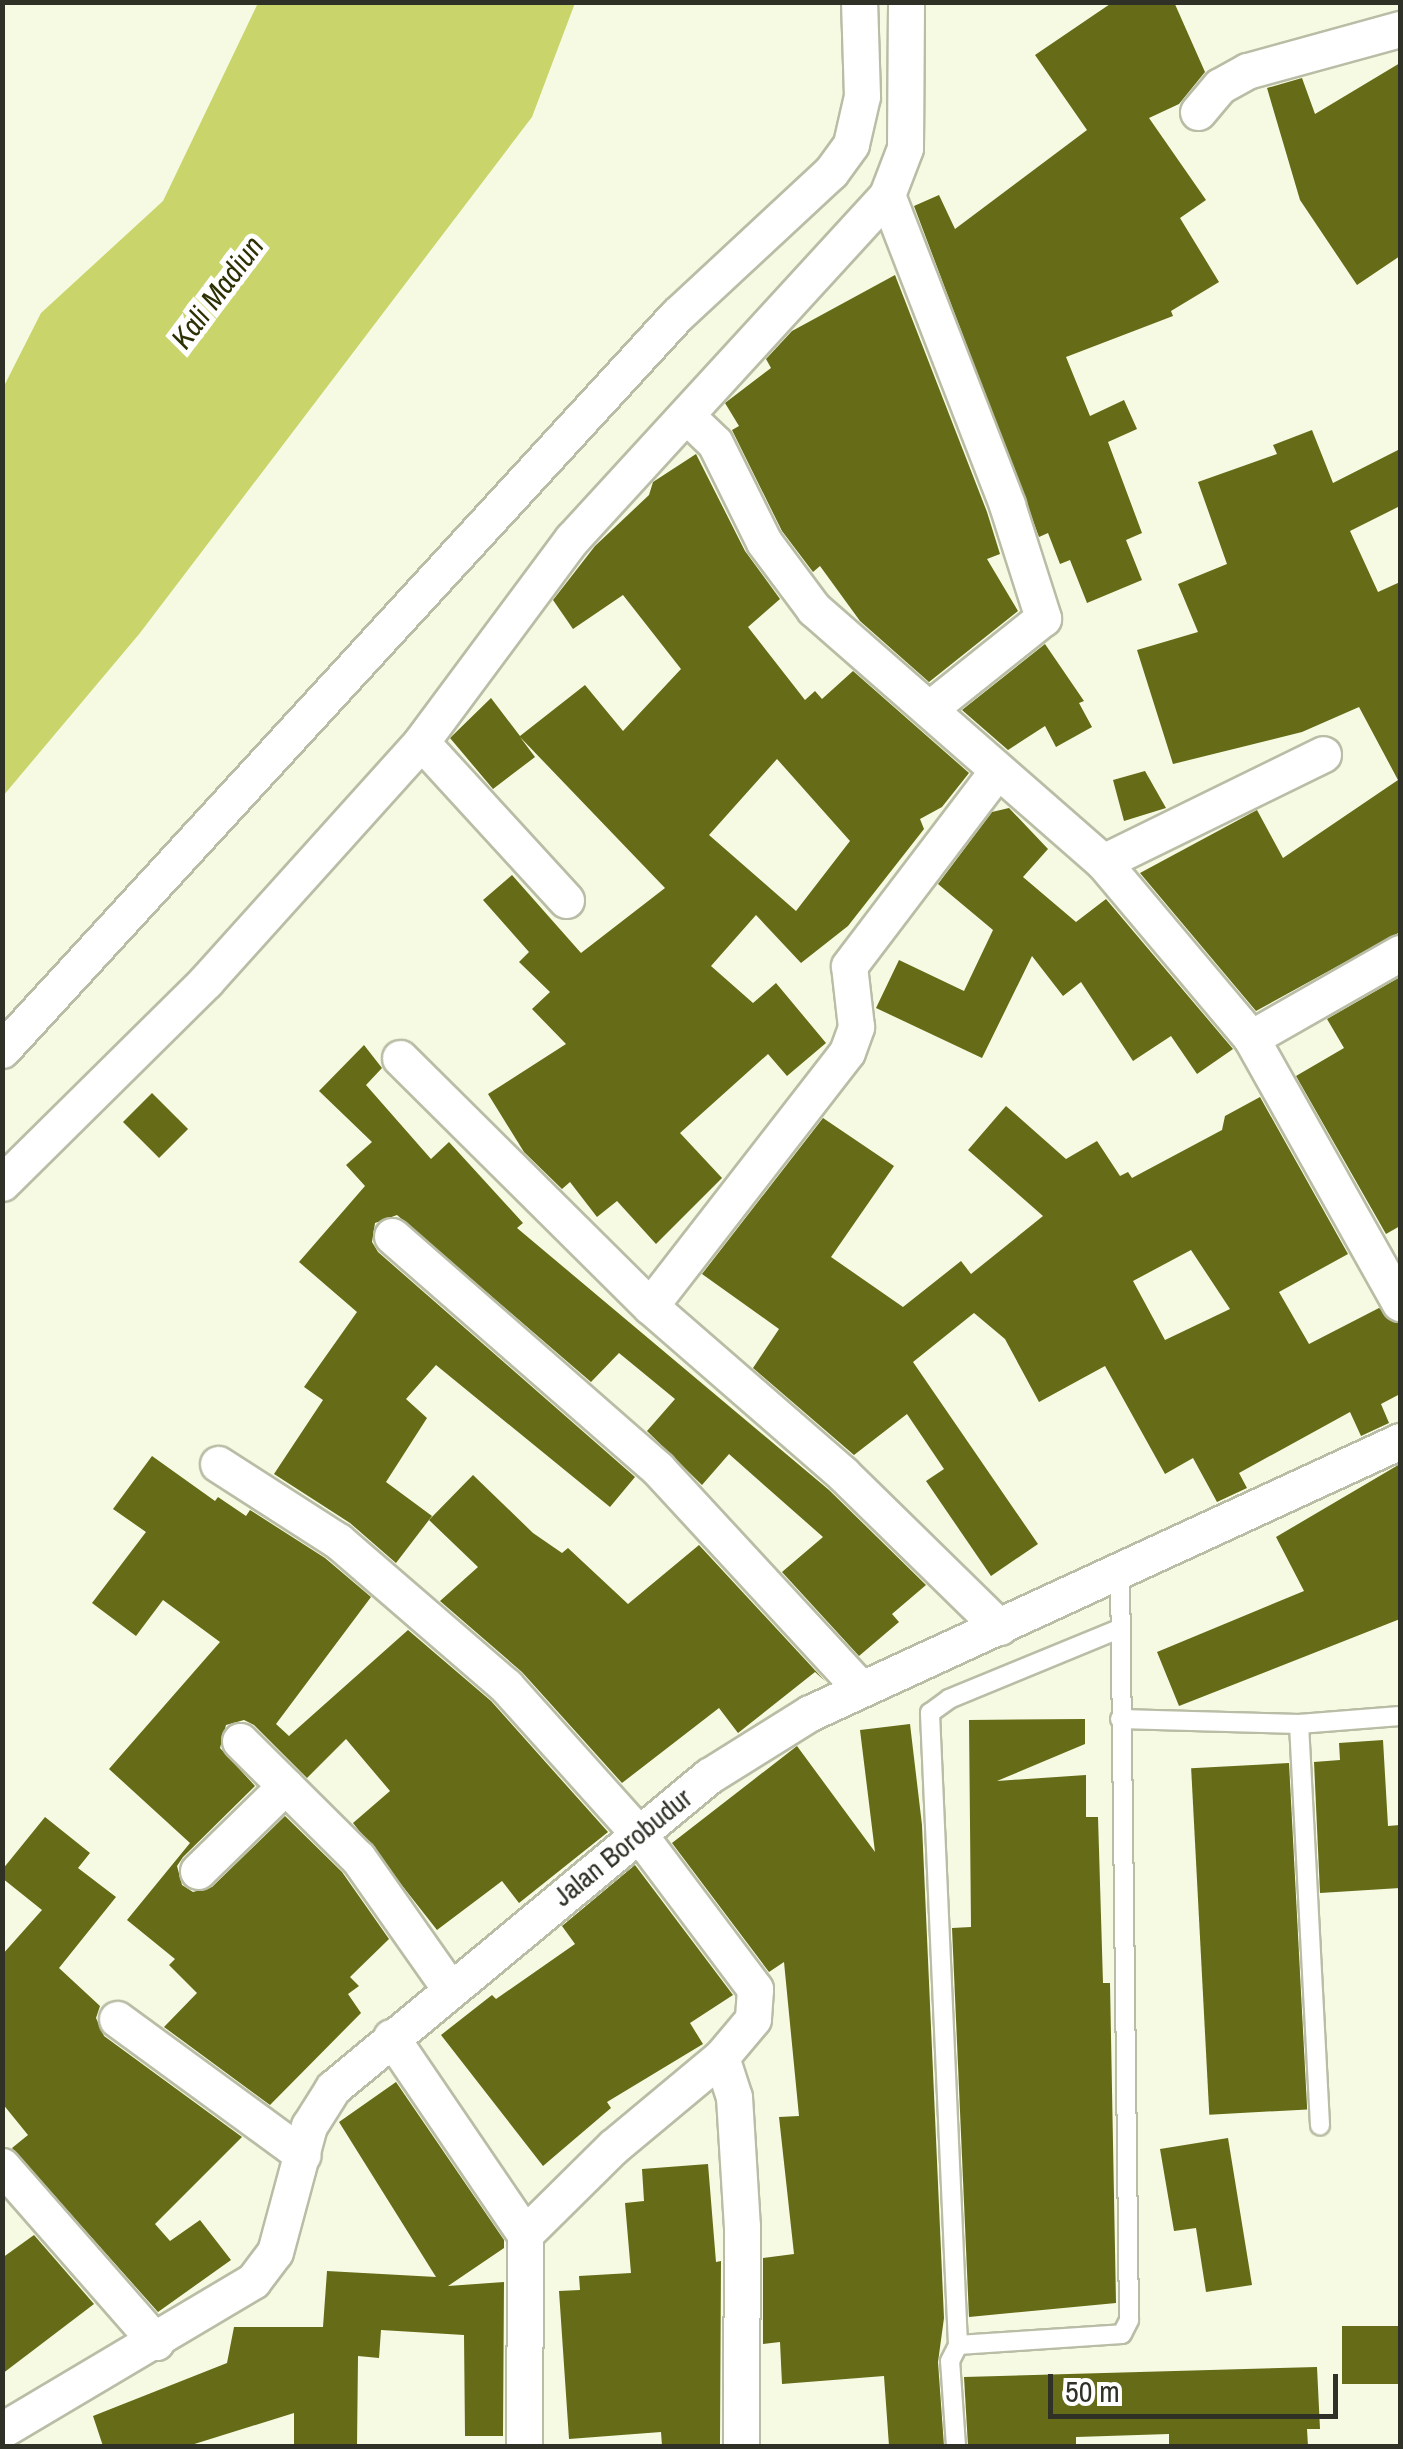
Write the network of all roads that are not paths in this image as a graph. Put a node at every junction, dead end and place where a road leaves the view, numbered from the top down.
1 (860, 2) edge
2 (906, 2) edge
3 (1400, 29) edge
4 (1198, 112) dead end
5 (887, 195) junction
6 (688, 418) junction
7 (929, 709) junction
8 (421, 742) junction
9 (1323, 754) dead end
10 (996, 772) junction
11 (1103, 862) junction
12 (566, 900) dead end
13 (1400, 953) edge
14 (1251, 1038) junction
15 (2, 1050) edge
16 (400, 1058) dead end
17 (2, 1183) edge
18 (392, 1236) dead end
19 (1389, 1258) edge
20 (1400, 1303) edge
21 (650, 1306) junction
22 (1400, 1441) edge
23 (218, 1464) dead end
24 (1120, 1573) junction
25 (999, 1627) junction
26 (1119, 1629) junction
27 (861, 1688) junction
28 (1400, 1716) edge
29 (1120, 1718) junction
30 (1299, 1724) junction
31 (240, 1741) dead end
32 (285, 1786) junction
33 (638, 1834) junction
34 (198, 1871) dead end
35 (450, 1989) junction
36 (117, 2019) dead end
37 (391, 2037) junction
38 (722, 2058) junction
39 (1320, 2126) dead end
40 (303, 2155) junction
41 (2, 2166) edge
42 (525, 2234) junction
43 (156, 2342) junction
44 (958, 2345) junction
45 (2, 2430) edge
46 (524, 2446) edge
47 (742, 2446) edge
48 (956, 2446) edge

1 - 15 street
2 - 5 street
3 - 4 street
5 - 6 street
5 - 7 street
6 - 7 street
6 - 8 street
7 - 10 street
8 - 12 street
8 - 17 street
9 - 11 street
10 - 11 street
10 - 21 street
11 - 14 street
13 - 14 street
14 - 19 street
16 - 21 street
18 - 27 street
19 - 20 street
21 - 25 street
22 - 24 street, Jalan Borobudur
23 - 33 street
24 - 25 street, Jalan Borobudur
24 - 26 lane
25 - 27 street, Jalan Borobudur
26 - 29 lane
26 - 44 lane
27 - 33 street, Jalan Borobudur
28 - 30 lane
29 - 30 lane
29 - 44 lane
30 - 39 lane
31 - 32 street
32 - 34 street
32 - 35 street
33 - 35 street, Jalan Borobudur
33 - 38 street
35 - 37 street, Jalan Borobudur
36 - 40 street
37 - 40 street, Jalan Borobudur
37 - 42 street
38 - 42 street
38 - 47 street
40 - 43 street, Jalan Borobudur
41 - 43 street
42 - 46 street
43 - 45 street, Jalan Borobudur
44 - 48 lane

